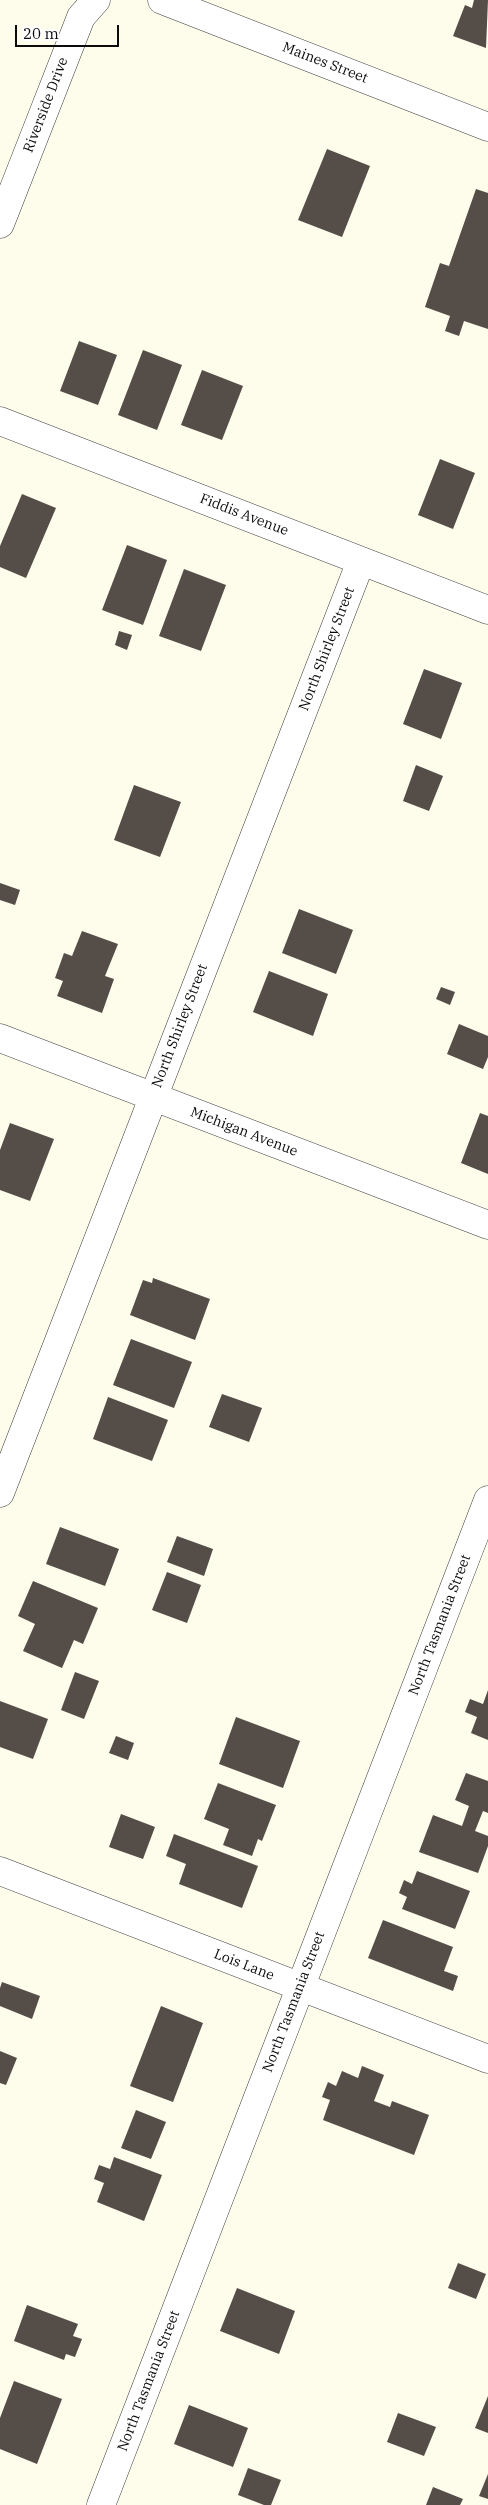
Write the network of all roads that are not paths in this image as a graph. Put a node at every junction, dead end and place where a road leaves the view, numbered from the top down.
1 (96, 0) edge
2 (162, 0) edge
3 (488, 127) edge
4 (0, 224) edge
5 (0, 421) edge
6 (361, 561) junction
7 (488, 610) edge
8 (0, 1038) edge
9 (152, 1096) junction
10 (488, 1225) edge
11 (0, 1493) edge
12 (488, 1500) edge
13 (0, 1871) edge
14 (300, 1986) junction
15 (488, 2059) edge
16 (101, 2505) edge

1 - 4 street, Riverside Drive
2 - 3 street, Maines Street
5 - 6 street, Fiddis Avenue
6 - 7 street, Fiddis Avenue
6 - 9 street, North Shirley Street
8 - 9 street, Michigan Avenue
9 - 10 street, Michigan Avenue
9 - 11 street, North Shirley Street
12 - 14 street, North Tasmania Street
13 - 14 street, Lois Lane
14 - 15 street, Lois Lane
14 - 16 street, North Tasmania Street

